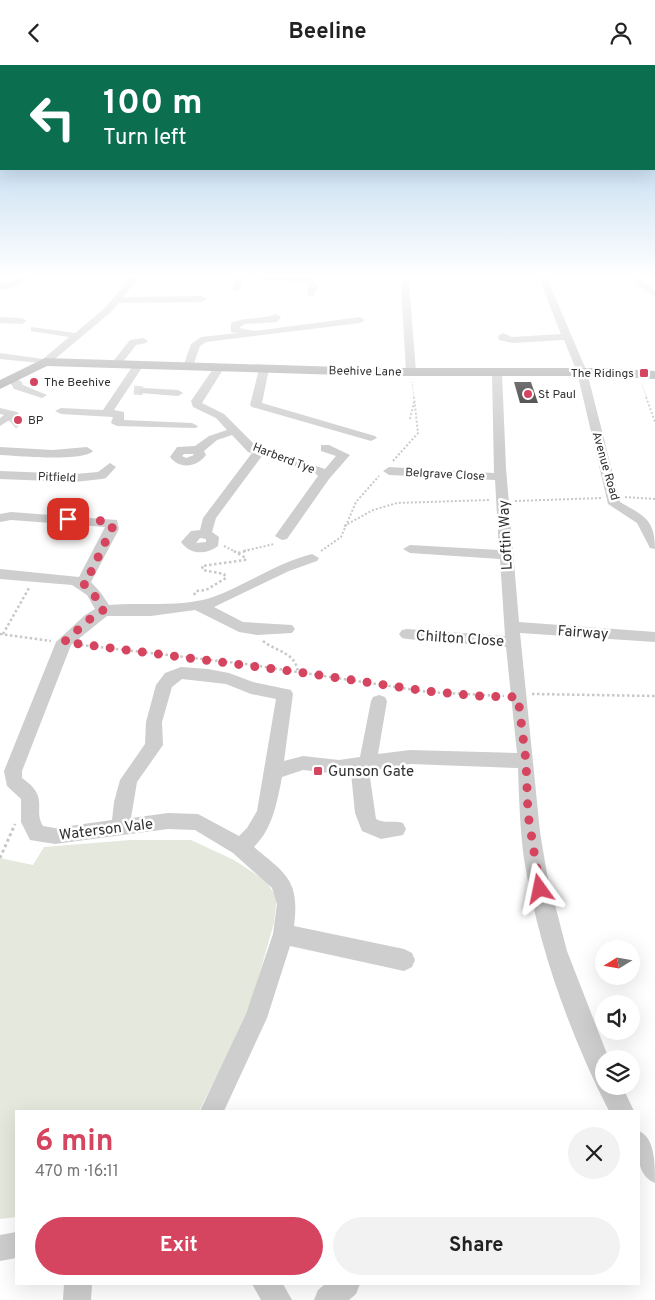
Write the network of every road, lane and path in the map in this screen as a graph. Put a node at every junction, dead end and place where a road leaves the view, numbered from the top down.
1 (63, 334) edge
2 (81, 334) edge
3 (258, 334) edge
4 (408, 334) edge
5 (564, 334) edge
6 (78, 336) junction
7 (503, 336) dead end
8 (565, 337) junction
9 (143, 341) dead end
10 (0, 356) edge
11 (45, 362) junction
12 (114, 365) junction
13 (138, 366) junction
14 (188, 367) junction
15 (219, 368) junction
16 (264, 369) junction
17 (410, 372) junction
18 (582, 372) junction
19 (497, 373) junction
20 (639, 374) junction
21 (655, 375) edge
22 (4, 381) edge
23 (143, 391) junction
24 (178, 393) dead end
25 (42, 395) dead end
26 (414, 401) junction
27 (61, 411) dead end
28 (107, 413) junction
29 (410, 419) dead end
30 (655, 422) edge
31 (192, 426) dead end
32 (234, 431) junction
33 (371, 438) dead end
34 (325, 448) dead end
35 (198, 450) dead end
36 (0, 451) edge
37 (87, 451) dead end
38 (260, 451) junction
39 (110, 467) dead end
40 (387, 469) junction
41 (0, 475) edge
42 (325, 476) junction
43 (502, 477) junction
44 (0, 518) edge
45 (282, 536) joint
46 (209, 538) joint
47 (655, 545) edge
48 (410, 549) dead end
49 (238, 553) junction
50 (505, 555) junction
51 (312, 558) joint
52 (0, 574) edge
53 (35, 577) junction
54 (83, 583) junction
55 (204, 601) junction
56 (103, 611) junction
57 (286, 629) dead end
58 (1, 634) edge
59 (407, 634) dead end
60 (512, 634) junction
61 (655, 637) edge
62 (64, 642) junction
63 (655, 696) edge
64 (518, 697) junction
65 (379, 701) dead end
66 (279, 742) junction
67 (526, 761) junction
68 (302, 763) junction
69 (363, 764) junction
70 (272, 772) junction
71 (16, 816) dead end
72 (120, 827) junction
73 (396, 829) dead end
74 (240, 847) junction
75 (0, 858) edge
76 (283, 934) junction
77 (404, 960) dead end
78 (595, 1054) edge
79 (614, 1095) edge
80 (212, 1110) edge
81 (621, 1110) edge
82 (640, 1145) edge
83 (655, 1170) edge
84 (15, 1245) edge
85 (0, 1248) edge
86 (78, 1285) edge
87 (267, 1285) edge
88 (345, 1285) edge
89 (78, 1300) edge
90 (278, 1300) edge
91 (328, 1300) edge

1 - 6 street
2 - 6 street
3 - 14 street
4 - 17 street
5 - 8 street
6 - 11 street
7 - 8 street
8 - 18 street
9 - 12 street
10 - 11 street
11 - 12 main road, Beehive Lane
11 - 22 main road
12 - 13 main road, Beehive Lane
13 - 14 main road, Beehive Lane
13 - 23 street
14 - 15 main road, Beehive Lane
15 - 16 main road, Beehive Lane
15 - 32 street, Harberd Tye
16 - 17 main road, Beehive Lane
16 - 33 street
17 - 19 main road, Beehive Lane
17 - 26 path
18 - 19 main road, Beehive Lane
18 - 20 main road, Beehive Lane
18 - 47 street, Avenue Road
19 - 43 street, Loftin Way
20 - 21 main road, Beehive Lane
20 - 30 path
22 - 25 street
23 - 24 street
23 - 28 street
26 - 29 path
26 - 40 path
27 - 28 street
28 - 31 street
32 - 35 street
32 - 38 street, Harberd Tye
34 - 42 street
36 - 37 street, Pitfield
38 - 42 street, Harberd Tye
38 - 46 street
39 - 41 street, Pitfield
40 - 43 street, Belgrave Close
40 - 51 path
42 - 45 street, Harberd Tye
43 - 50 street, Loftin Way
44 - 54 street
45 - 49 path
46 - 49 path
48 - 50 street
49 - 55 path
50 - 60 street, Loftin Way
51 - 55 street
52 - 53 street
53 - 54 street
53 - 58 path
54 - 56 street
55 - 56 street
55 - 57 street
56 - 62 street, Waterson Vale
58 - 62 path
59 - 60 street, Chilton Close
60 - 61 street, Fairway
60 - 64 street, Loftin Way
62 - 64 path
62 - 72 street, Waterson Vale
63 - 64 path
64 - 67 street, Loftin Way
65 - 69 street
66 - 68 street
66 - 70 street
66 - 72 street
67 - 69 street
67 - 78 street, Loftin Way
68 - 69 street
68 - 70 street
69 - 73 street
70 - 74 street
71 - 75 path
72 - 74 street, Waterson Vale
74 - 76 street, Waterson Vale
76 - 77 street
76 - 80 street, Waterson Vale
79 - 81 street
82 - 83 street
84 - 85 street
86 - 89 street
87 - 90 street
88 - 91 street

